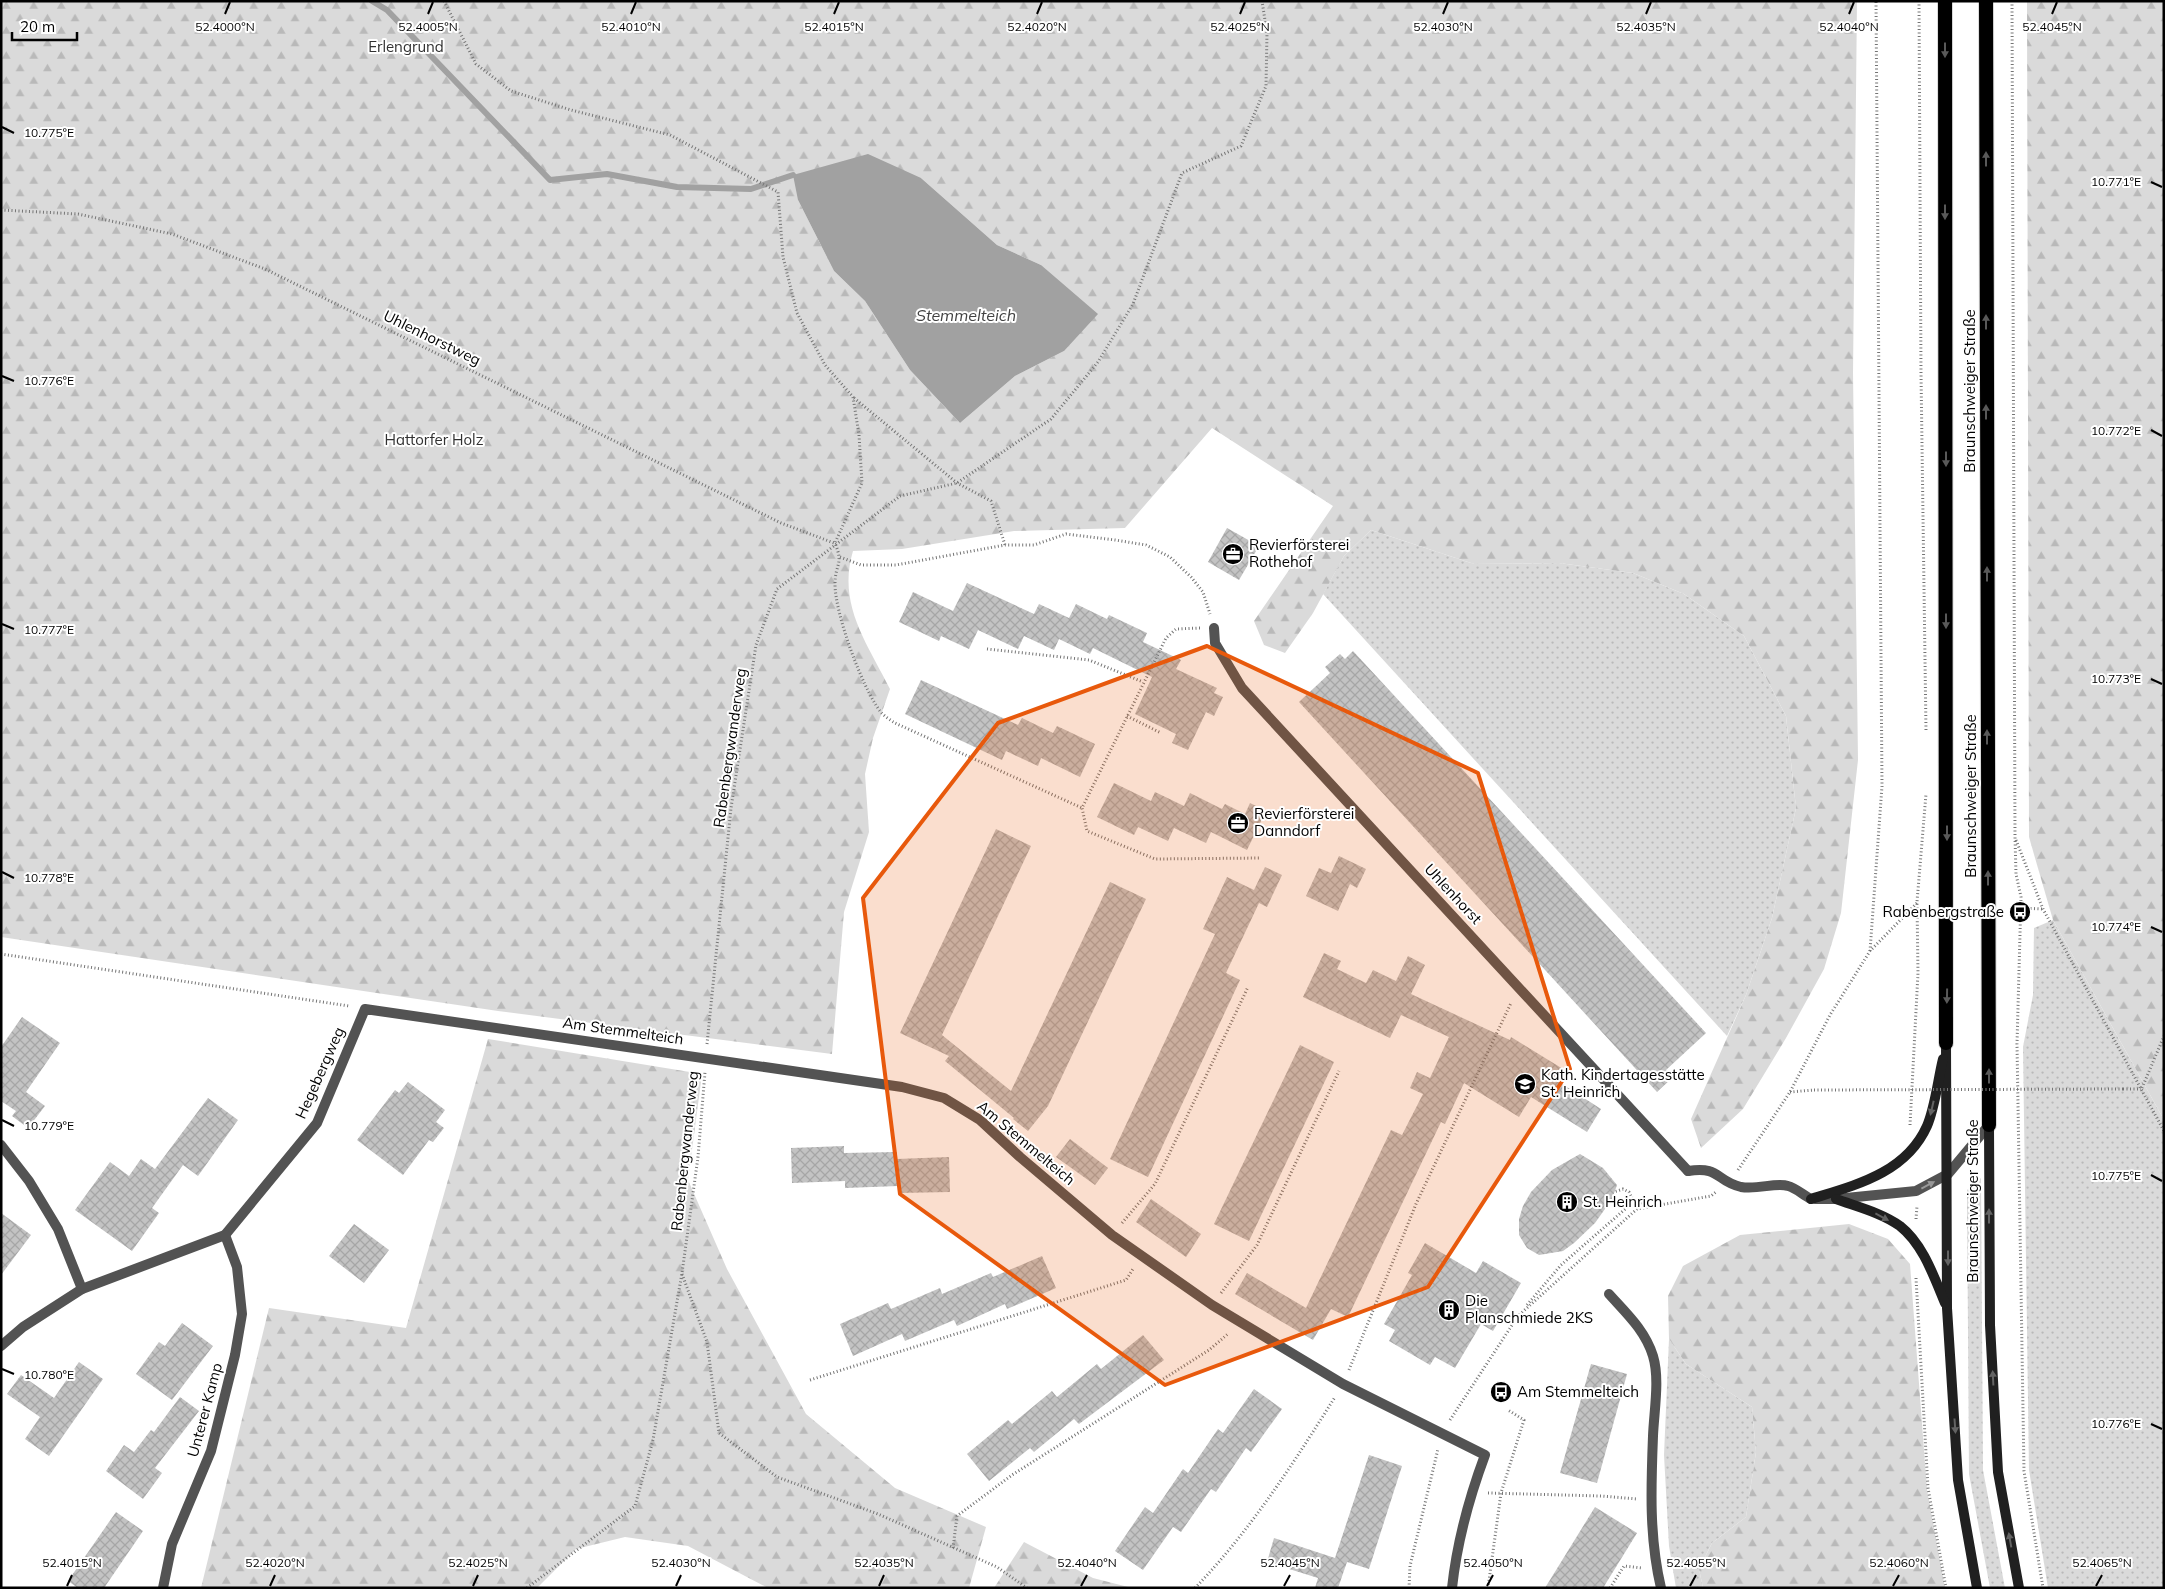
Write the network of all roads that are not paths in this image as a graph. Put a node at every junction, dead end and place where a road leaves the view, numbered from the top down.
1 (1945, 1) edge
2 (1986, 1) edge
3 (1214, 628) road end
4 (365, 1008) joint
5 (1946, 1043) junction
6 (1989, 1124) junction
7 (1, 1145) edge
8 (1948, 1174) junction
9 (1811, 1199) junction
10 (1836, 1199) junction
11 (225, 1235) junction
12 (82, 1288) junction
13 (1609, 1294) dead end
14 (1947, 1308) junction
15 (1, 1346) edge
16 (163, 1588) edge
17 (1452, 1588) edge
18 (1661, 1588) edge
19 (1977, 1588) edge
20 (2019, 1588) edge

1 -> 5 highway, Braunschweiger Straße
6 -> 2 highway, Braunschweiger Straße
3 - 9 street, Uhlenhorst
4 - 11 street, Hegebergweg
4 - 17 street, Am Stemmelteich
5 - 8 main road, Braunschweiger Straße
5 -> 9 main road
6 - 8 street
20 -> 6 main road, Braunschweiger Straße
7 - 12 street
10 -> 8 street
8 -> 14 main road, Braunschweiger Straße
9 - 10 street
10 -> 14 main road
11 - 12 street
11 - 16 street, Unterer Kamp
12 - 15 street
13 - 18 street
14 -> 19 main road, Braunschweiger Straße

